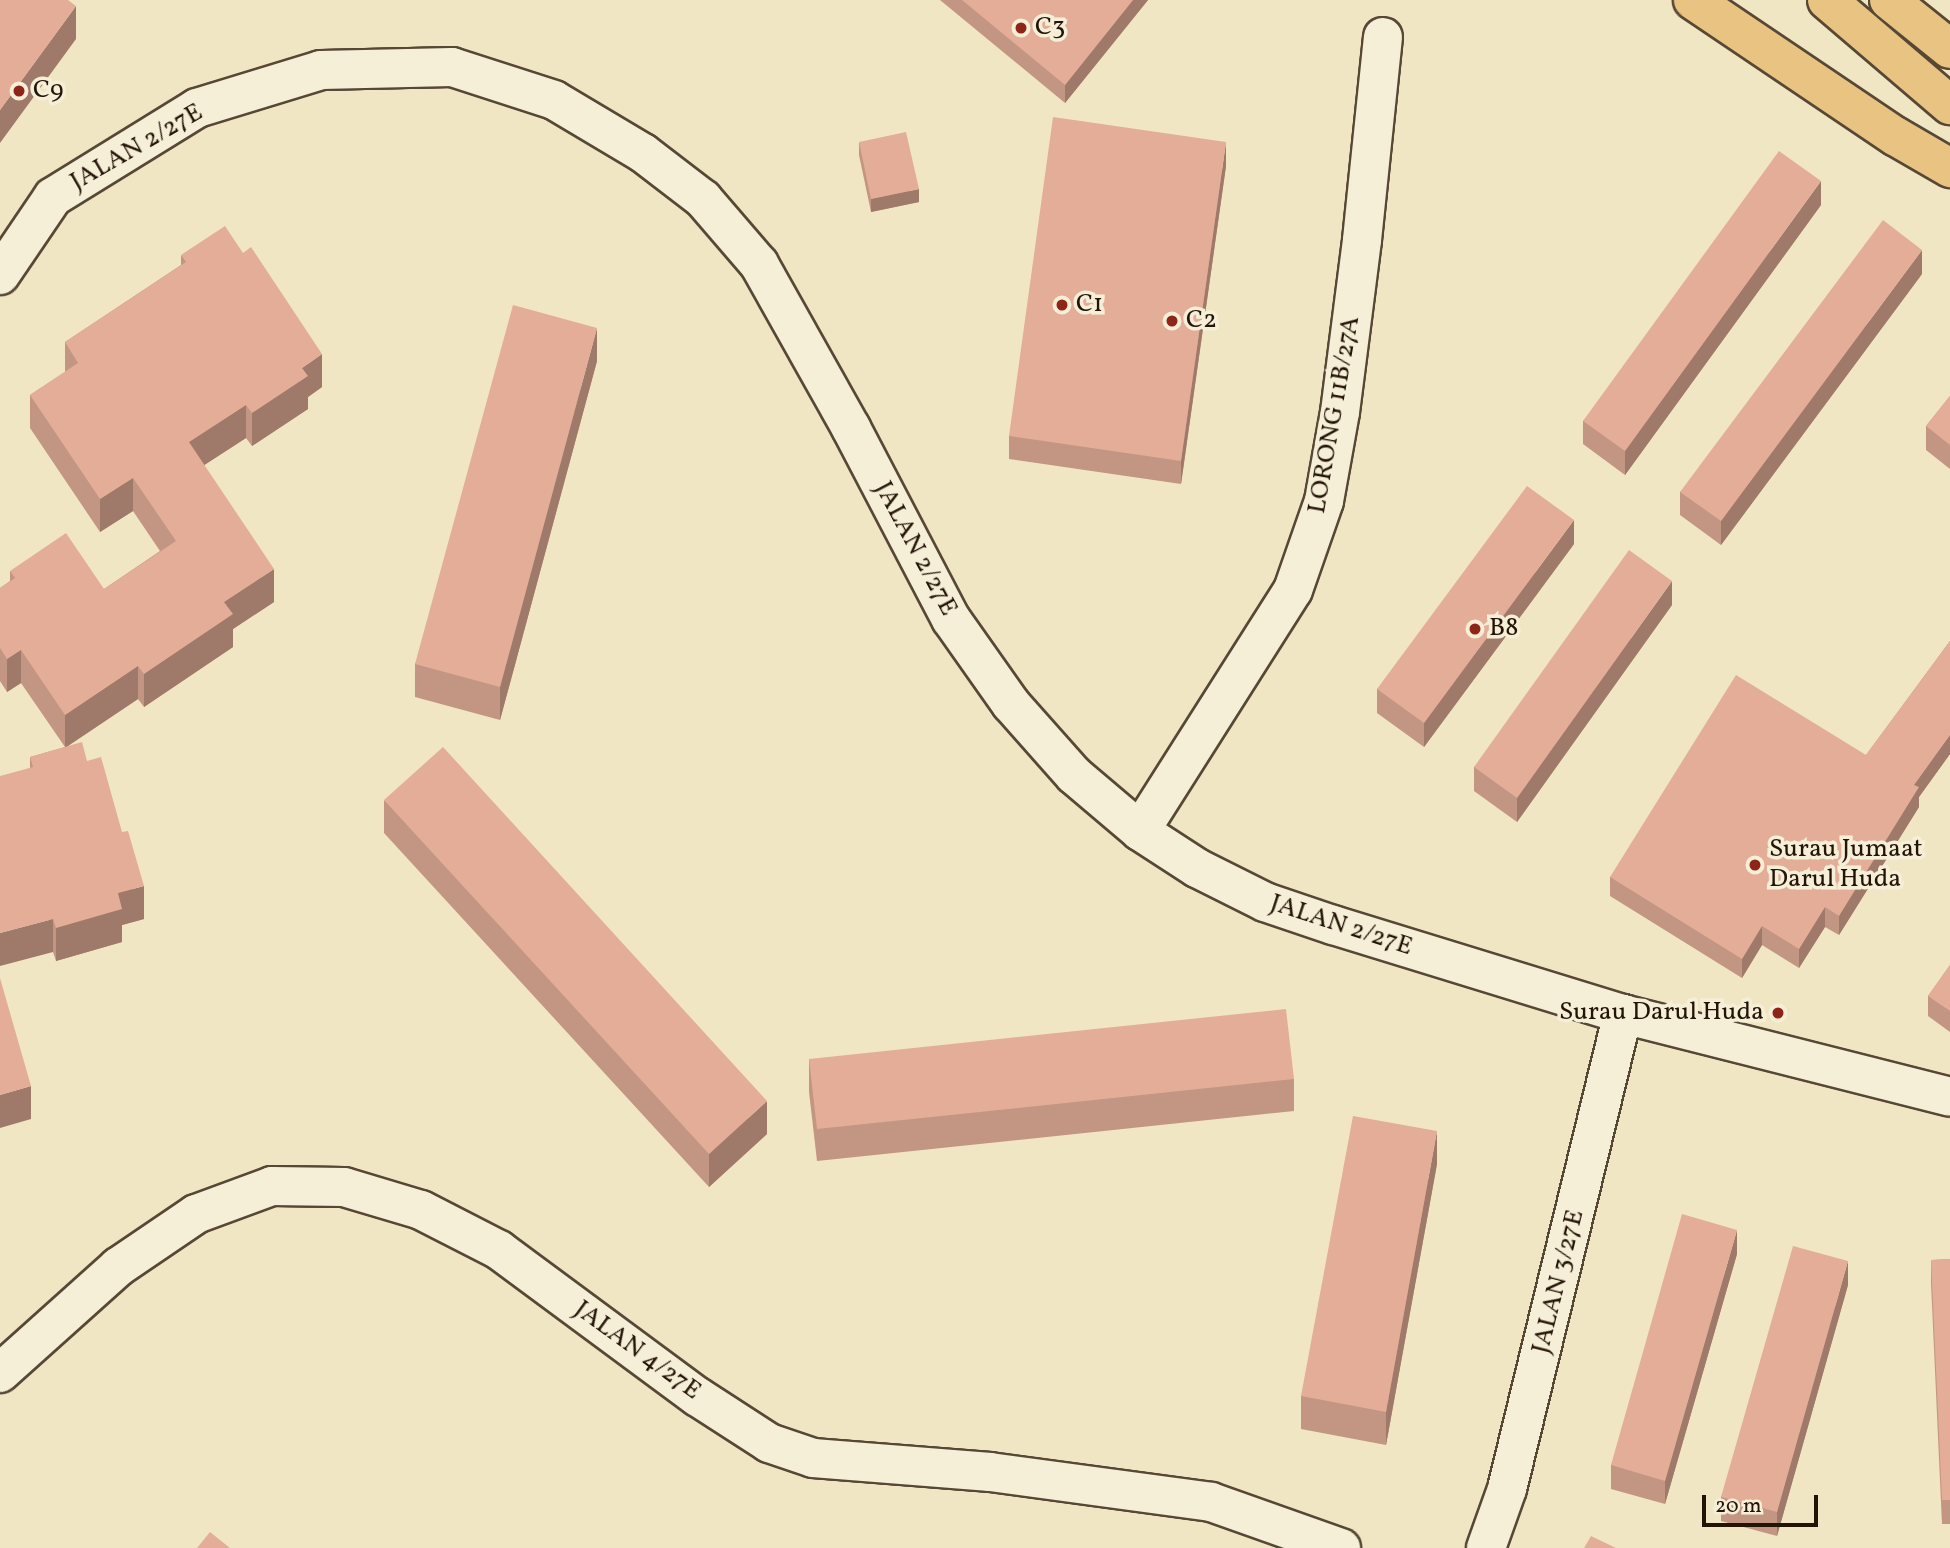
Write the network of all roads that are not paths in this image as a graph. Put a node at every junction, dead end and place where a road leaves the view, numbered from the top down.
1 (1693, 0) edge
2 (1827, 0) edge
3 (1889, 0) edge
4 (1382, 37) dead end
5 (1950, 49) edge
6 (1950, 105) edge
7 (1950, 168) edge
8 (0, 275) edge
9 (1140, 831) junction
10 (1623, 1014) junction
11 (1950, 1097) edge
12 (0, 1373) edge
13 (1341, 1548) edge
14 (1486, 1548) edge

1 - 7 highway
2 - 6 highway
3 - 5 highway
4 - 9 street, LORONG 11B/27A
8 - 9 street, JALAN 2/27E
9 - 10 street, JALAN 2/27E
10 - 11 street, JALAN 2/27E
10 - 14 street, JALAN 3/27E
12 - 13 street, JALAN 4/27E

